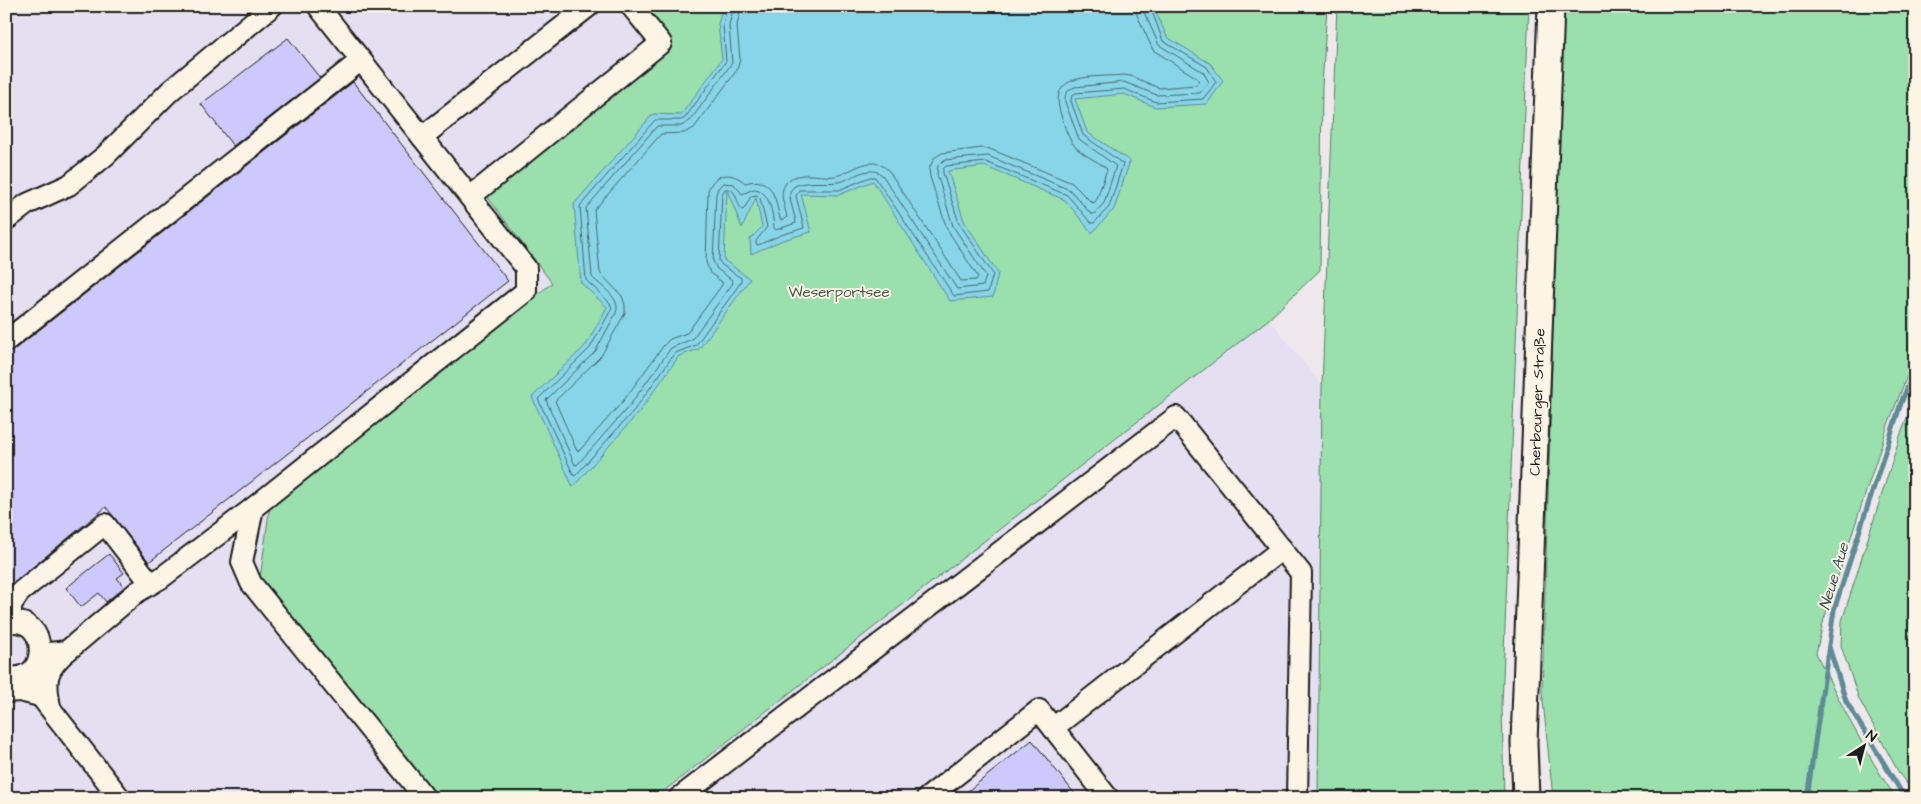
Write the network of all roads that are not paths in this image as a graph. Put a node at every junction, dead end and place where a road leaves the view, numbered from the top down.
1 (272, 6) edge
2 (318, 6) edge
3 (589, 6) edge
4 (631, 6) edge
5 (1550, 6) edge
6 (360, 61) junction
7 (422, 137) junction
8 (470, 197) junction
9 (6, 220) edge
10 (6, 340) edge
11 (253, 508) junction
12 (1282, 549) junction
13 (150, 584) junction
14 (8, 623) edge
15 (67, 651) junction
16 (40, 654) junction
17 (11, 680) edge
18 (45, 702) junction
19 (1053, 728) junction
20 (120, 798) edge
21 (425, 798) edge
22 (679, 798) edge
23 (927, 798) edge
24 (1108, 798) edge
25 (1297, 798) edge
26 (1526, 798) edge

1 - 9 lane
2 - 6 lane
3 - 7 lane
4 - 8 lane
5 - 26 main road, Cherbourger Straße
6 - 7 lane
6 - 10 lane
7 - 8 lane
8 - 11 lane
11 - 13 lane
11 - 21 lane
12 - 19 lane
12 - 22 lane
12 - 25 lane
13 - 14 lane
13 - 15 lane
14 - 16 lane
15 - 16 lane
15 - 18 lane
16 - 17 lane
17 - 18 lane
18 - 20 lane
19 - 23 lane
19 - 24 lane

